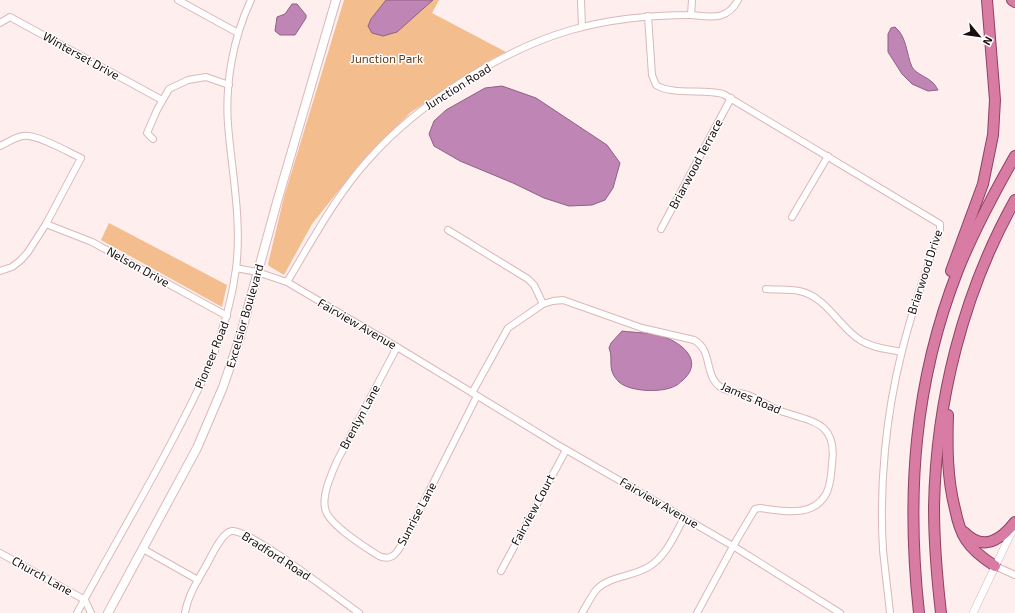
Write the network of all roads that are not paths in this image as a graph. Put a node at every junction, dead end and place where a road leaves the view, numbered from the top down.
1 (178, 0) edge
2 (251, 0) edge
3 (336, 0) edge
4 (581, 0) edge
5 (692, 0) edge
6 (738, 0) edge
7 (987, 0) edge
8 (1012, 0) edge
9 (1015, 2) edge
10 (691, 15) junction
11 (648, 16) junction
12 (0, 23) edge
13 (582, 27) junction
14 (238, 33) junction
15 (229, 85) junction
16 (731, 98) junction
17 (162, 100) junction
18 (154, 139) dead end
19 (0, 146) edge
20 (828, 156) junction
21 (1015, 156) edge
22 (1015, 200) edge
23 (792, 217) dead end
24 (46, 224) junction
25 (661, 229) dead end
26 (448, 230) dead end
27 (236, 268) junction
28 (1, 272) edge
29 (257, 272) junction
30 (287, 282) junction
31 (766, 289) dead end
32 (543, 304) junction
33 (227, 316) junction
34 (397, 347) junction
35 (933, 350) junction
36 (901, 352) junction
37 (954, 356) junction
38 (475, 394) junction
39 (566, 450) junction
40 (327, 489) joint
41 (684, 518) junction
42 (1015, 522) edge
43 (1015, 525) edge
44 (959, 527) junction
45 (733, 546) junction
46 (143, 549) junction
47 (0, 552) edge
48 (996, 566) junction
49 (501, 571) dead end
50 (1015, 575) edge
51 (198, 580) junction
52 (84, 600) junction
53 (77, 613) edge
54 (91, 613) edge
55 (108, 613) edge
56 (185, 613) edge
57 (359, 613) edge
58 (582, 613) edge
59 (698, 613) edge
60 (840, 613) edge
61 (890, 613) edge
62 (919, 613) edge
63 (941, 613) edge
64 (973, 613) edge

1 - 14 street
2 - 14 street, Pioneer Road
3 - 29 main road, Excelsior Boulevard
4 - 13 street
5 - 10 street
6 - 10 street, Junction Road
7 - 35 highway
8 - 9 highway
10 - 11 street, Junction Road
11 - 13 street, Junction Road
11 - 16 street, Briarwood Drive
12 - 17 street, Winterset Drive
13 - 30 street, Junction Road
14 - 15 street, Pioneer Road
15 - 17 street
15 - 27 street, Pioneer Road
16 - 20 street, Briarwood Drive
16 - 25 street, Briarwood Terrace
17 - 18 street
19 - 24 street
20 - 23 street
20 - 36 street, Briarwood Drive
21 - 35 highway
22 - 37 highway
24 - 28 street
24 - 33 street, Nelson Drive
26 - 32 street
27 - 29 street, Fairview Avenue
27 - 33 street, Pioneer Road
29 - 30 street, Fairview Avenue
29 - 46 main road, Excelsior Boulevard
30 - 34 street, Fairview Avenue
31 - 36 street
32 - 38 street, Sunrise Lane
32 - 45 street, James Road
33 - 52 street, Pioneer Road
34 - 38 street, Fairview Avenue
34 - 40 street, Brenlyn Lane
35 - 62 highway
36 - 61 street, Briarwood Drive
37 - 44 highway
37 - 63 highway
38 - 39 street, Fairview Avenue
38 - 40 street, Sunrise Lane
39 - 41 street, Fairview Avenue
39 - 49 street, Fairview Court
41 - 45 street, Fairview Avenue
41 - 58 street
42 - 44 highway
43 - 48 street
44 - 48 highway
45 - 59 street, James Road
45 - 60 street, Fairview Avenue
46 - 51 street
46 - 55 main road, Excelsior Boulevard
47 - 52 street, Church Lane
48 - 50 street
48 - 64 street
51 - 56 street, Bradford Road
51 - 57 street, Bradford Road
52 - 53 street, Pioneer Road
52 - 54 street

